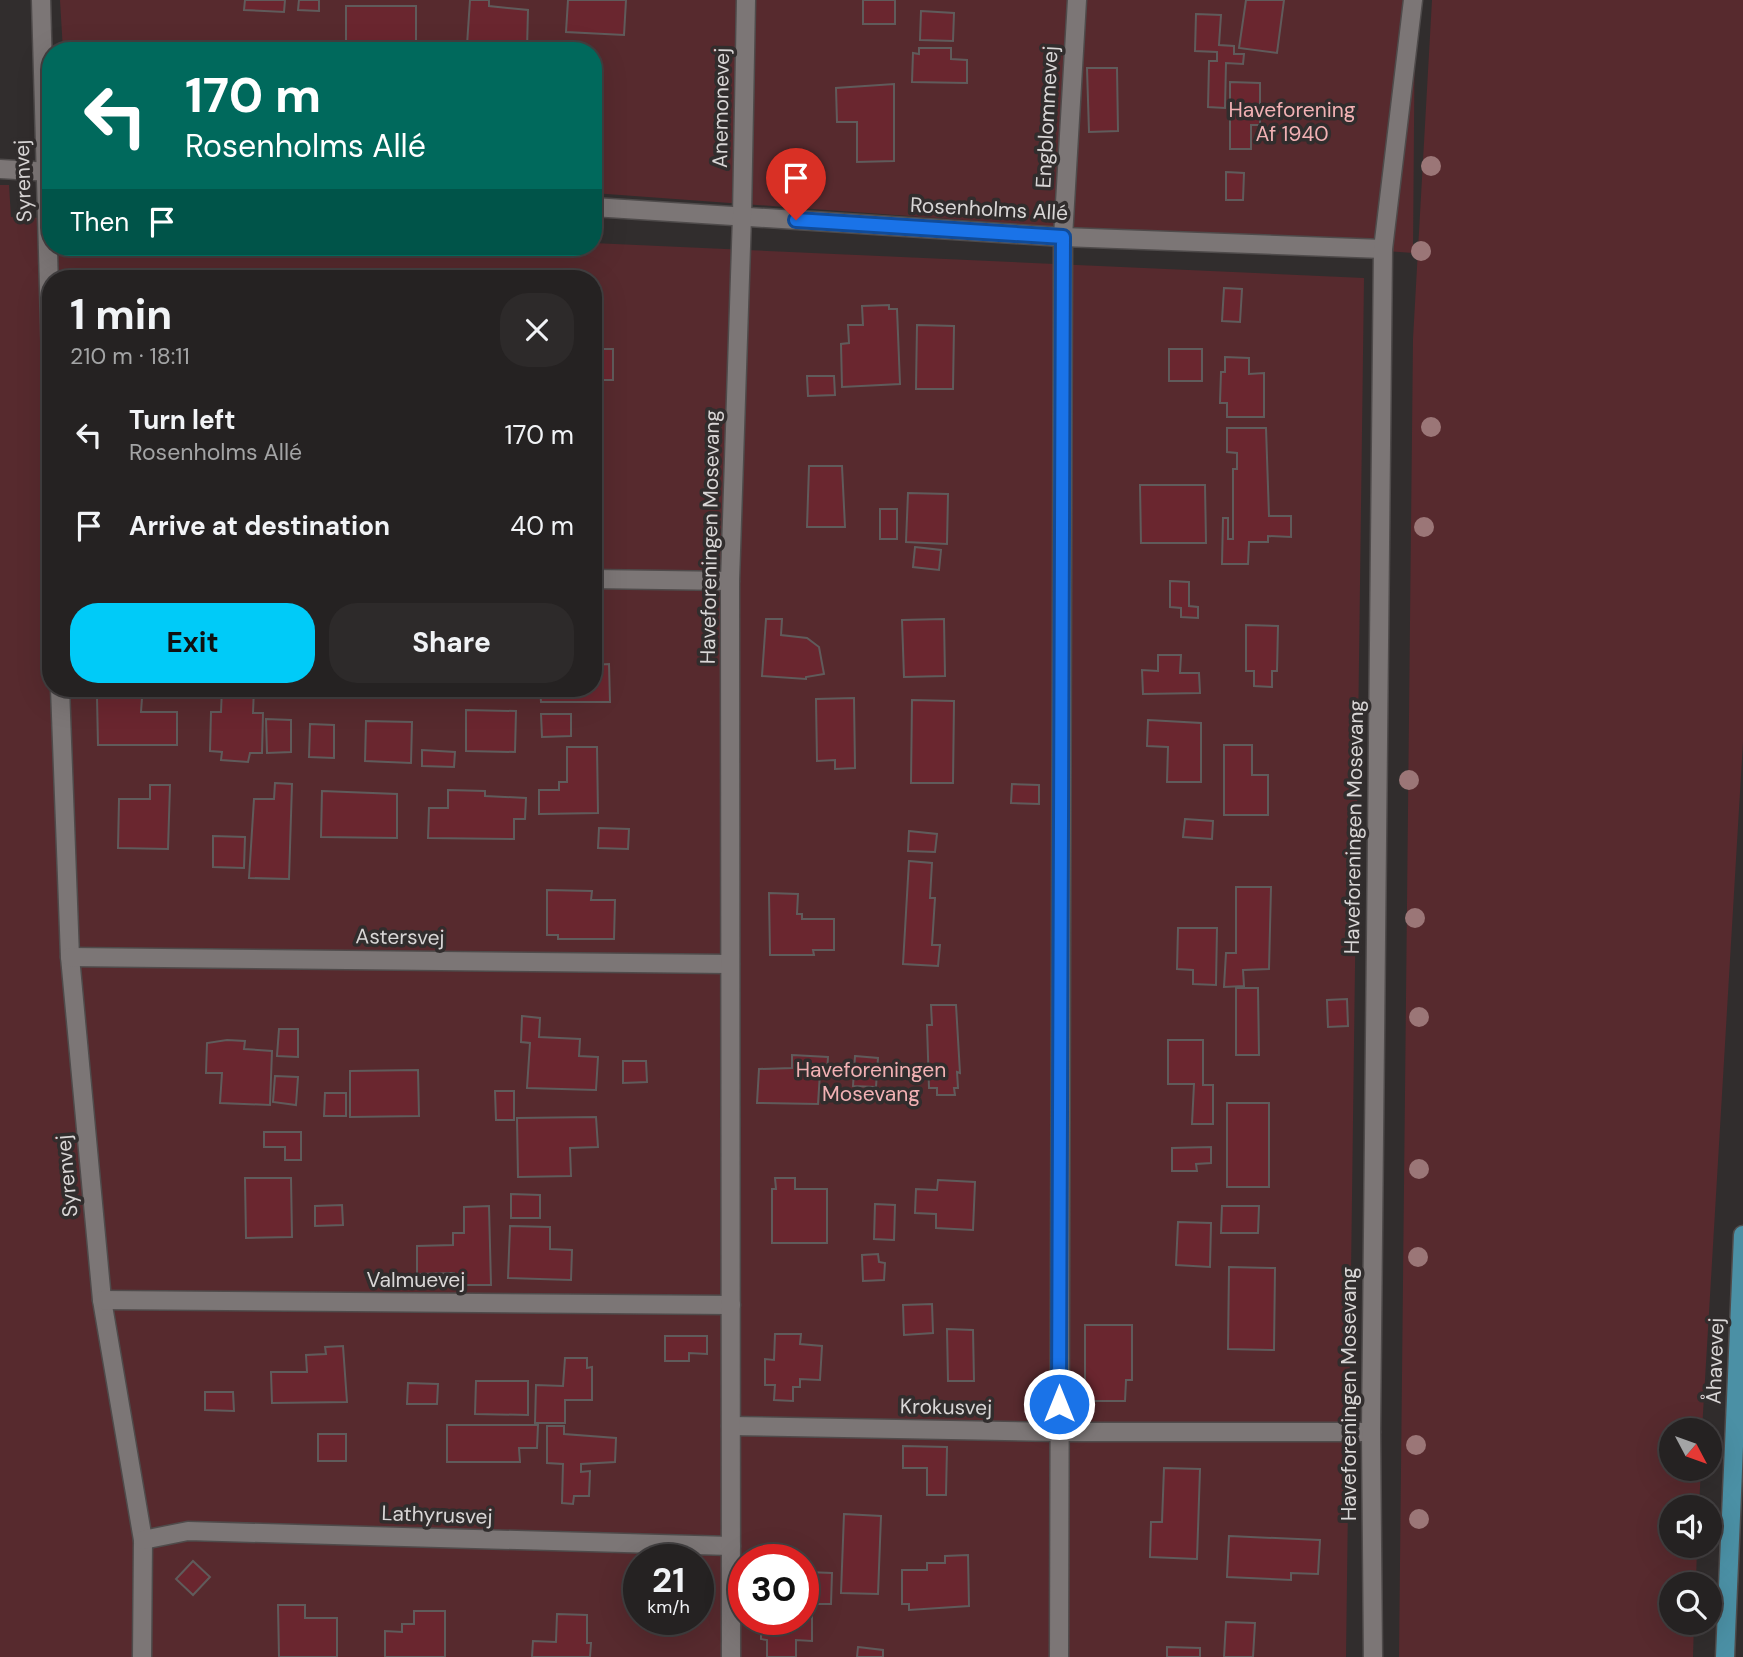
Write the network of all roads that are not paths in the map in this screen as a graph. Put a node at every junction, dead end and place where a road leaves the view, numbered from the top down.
1 (41, 0) edge
2 (746, 0) edge
3 (1077, 0) edge
4 (1413, 0) edge
5 (43, 42) edge
6 (0, 169) edge
7 (42, 172) edge
8 (602, 208) edge
9 (742, 216) junction
10 (1063, 237) junction
11 (1383, 249) junction
12 (602, 579) edge
13 (730, 580) junction
14 (60, 697) edge
15 (70, 957) junction
16 (730, 964) junction
17 (1743, 1237) edge
18 (1743, 1247) edge
19 (102, 1300) junction
20 (731, 1305) junction
21 (731, 1426) junction
22 (1059, 1432) junction
23 (1371, 1432) junction
24 (143, 1540) junction
25 (731, 1544) edge
26 (728, 1546) edge
27 (731, 1635) edge
28 (142, 1657) edge
29 (731, 1657) edge
30 (1059, 1657) edge
31 (1373, 1657) edge
32 (1725, 1657) edge

1 - 5 street, Syrenvej
2 - 9 street, Anemonevej
3 - 10 street, Engblommevej
4 - 11 street, Haveforeningen Mosevang
6 - 7 street
8 - 9 street, Rosenholms Allé
9 - 10 street, Rosenholms Allé
9 - 13 street, Haveforeningen Mosevang
10 - 11 street, Rosenholms Allé
10 - 22 street
11 - 23 street, Haveforeningen Mosevang
12 - 13 street
13 - 16 street, Haveforeningen Mosevang
14 - 15 street, Syrenvej
15 - 16 street, Astersvej
15 - 19 street, Syrenvej
16 - 20 street, Haveforeningen Mosevang
17 - 18 main road
17 - 32 main road, Åhavevej
19 - 20 street, Valmuevej
19 - 24 street, Syrenvej
20 - 21 street, Haveforeningen Mosevang
21 - 22 street, Krokusvej
21 - 25 street, Haveforeningen Mosevang
22 - 23 street, Krokusvej
22 - 30 street
23 - 31 street, Haveforeningen Mosevang
24 - 26 street, Lathyrusvej
24 - 28 street, Syrenvej
27 - 29 street, Haveforeningen Mosevang

